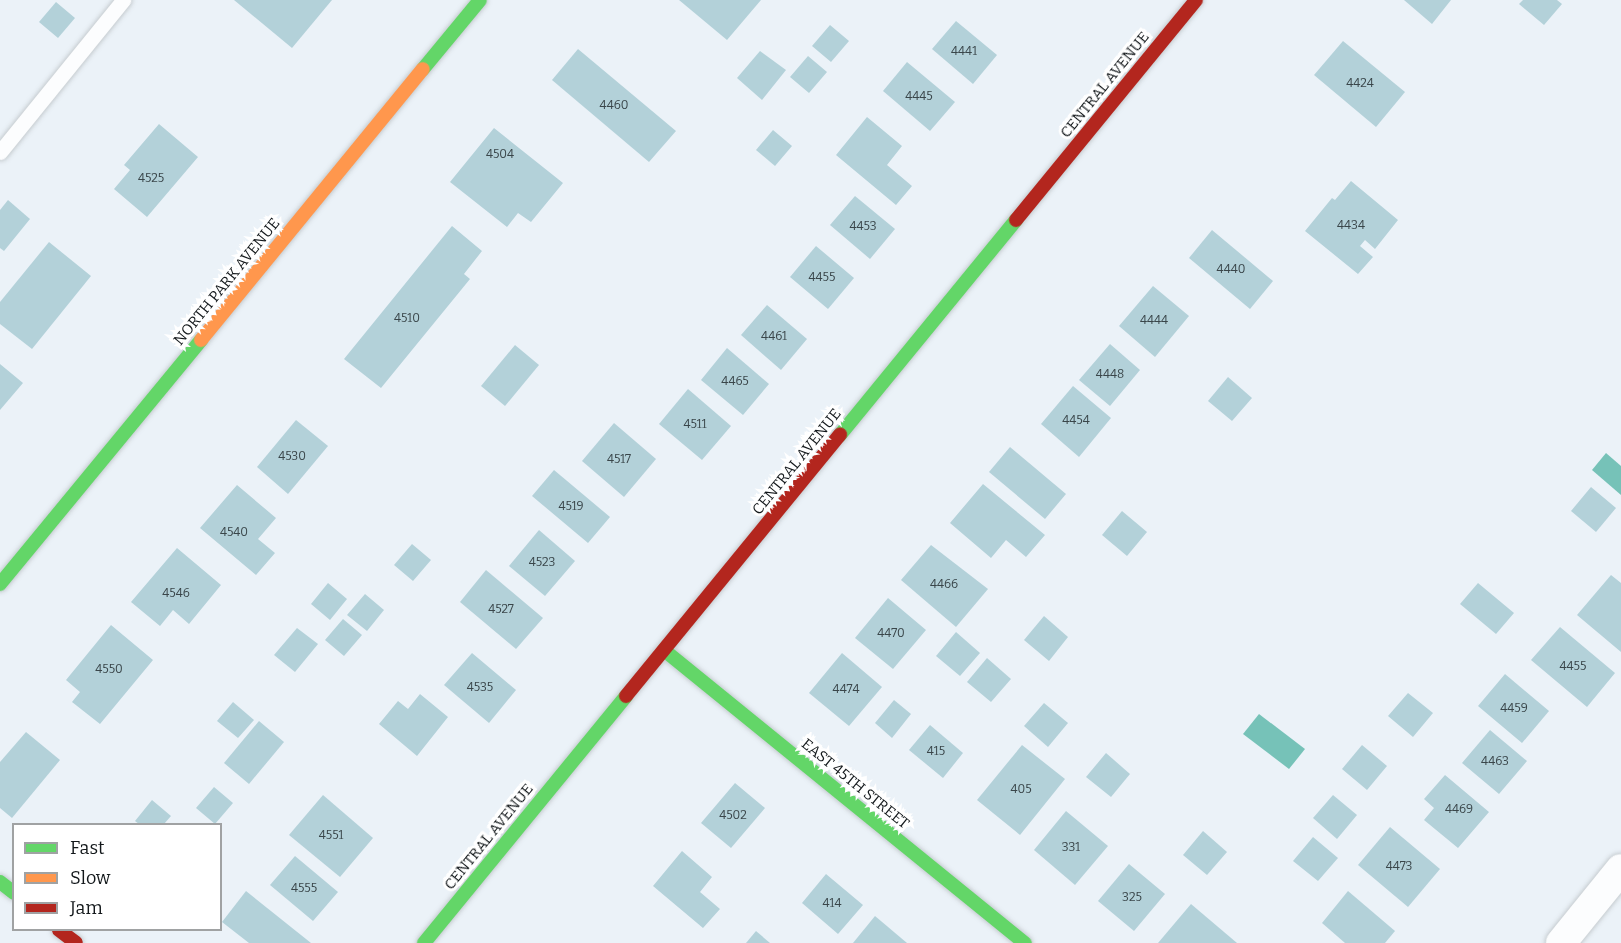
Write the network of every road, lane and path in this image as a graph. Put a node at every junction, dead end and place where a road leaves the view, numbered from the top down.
1 (123, 0) edge
2 (480, 0) edge
3 (1196, 0) edge
4 (0, 152) edge
5 (0, 584) edge
6 (664, 651) junction
7 (1621, 869) edge
8 (0, 882) edge
9 (12, 891) edge
10 (60, 931) edge
11 (76, 943) edge
12 (424, 943) edge
13 (1025, 943) edge
14 (1561, 943) edge

1 - 4 lane
2 - 5 main road, NORTH PARK AVENUE
3 - 6 main road, CENTRAL AVENUE
6 - 12 main road, CENTRAL AVENUE
6 - 13 main road, EAST 45TH STREET
7 - 14 street
8 - 9 main road
10 - 11 main road

